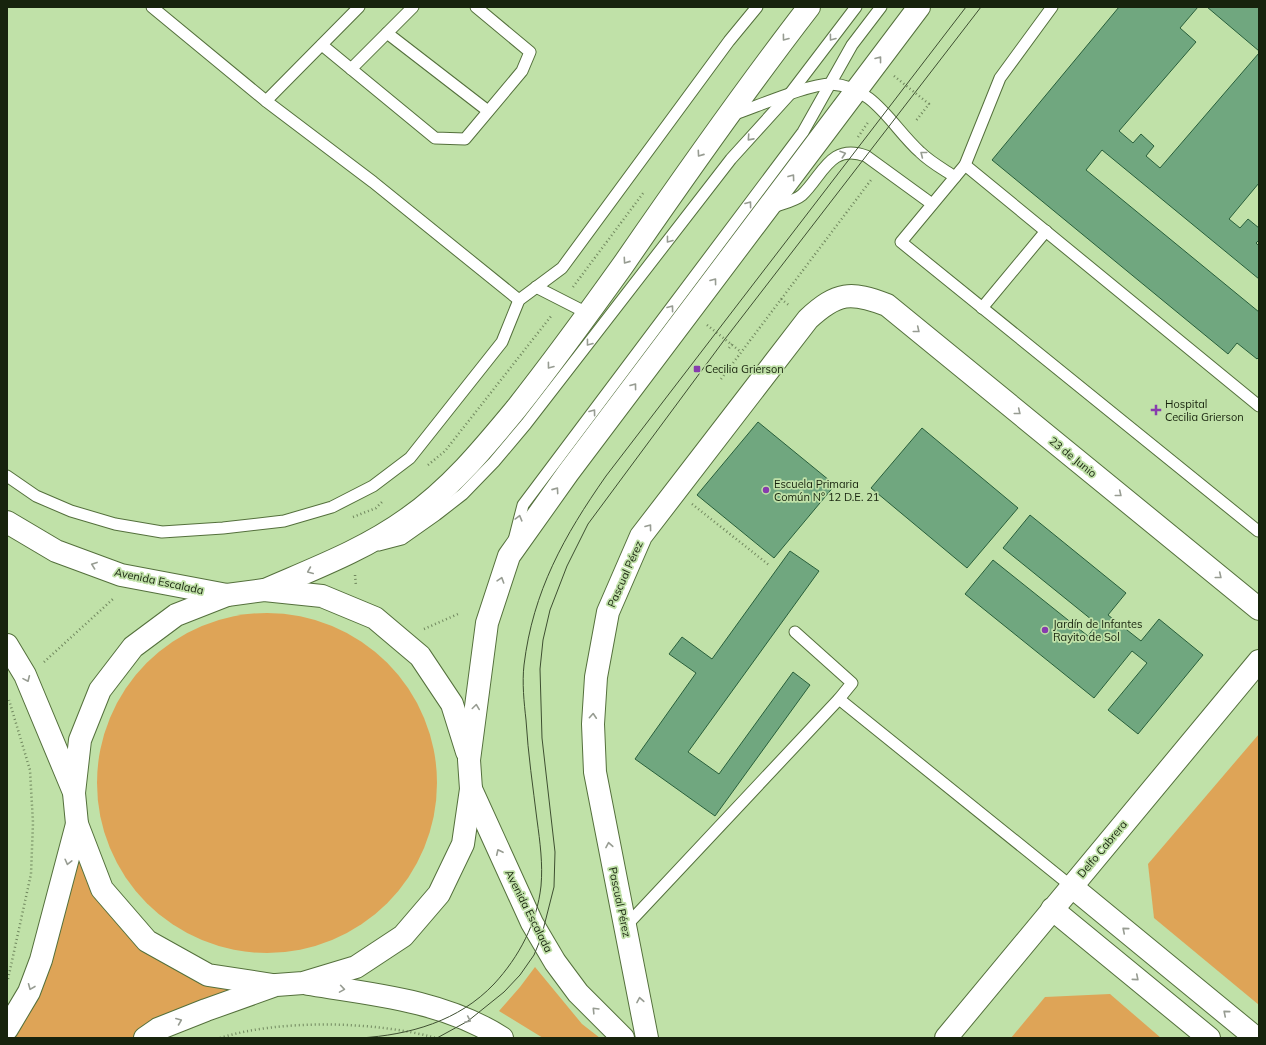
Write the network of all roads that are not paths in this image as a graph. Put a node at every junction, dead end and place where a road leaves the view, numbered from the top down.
1 (152, 7) edge
2 (359, 7) edge
3 (413, 7) edge
4 (476, 7) edge
5 (757, 7) edge
6 (809, 7) edge
7 (856, 7) edge
8 (881, 7) edge
9 (919, 7) edge
10 (1052, 7) edge
11 (387, 33) junction
12 (322, 45) junction
13 (351, 69) junction
14 (830, 84) junction
15 (856, 90) junction
16 (789, 95) junction
17 (266, 101) junction
18 (488, 112) junction
19 (726, 117) junction
20 (965, 165) junction
21 (955, 177) junction
22 (932, 204) junction
23 (769, 208) junction
24 (1046, 231) junction
25 (536, 287) junction
26 (519, 300) junction
27 (887, 305) joint
28 (982, 308) junction
29 (588, 314) junction
30 (1259, 406) edge
31 (7, 476) edge
32 (7, 522) edge
33 (1258, 531) edge
34 (346, 555) junction
35 (509, 556) junction
36 (264, 590) junction
37 (227, 595) junction
38 (1259, 609) edge
39 (795, 632) dead end
40 (7, 645) edge
41 (1259, 661) edge
42 (839, 699) junction
43 (469, 760) junction
44 (471, 789) junction
45 (74, 793) junction
46 (77, 824) junction
47 (1071, 886) junction
48 (1052, 909) junction
49 (625, 927) junction
50 (303, 983) junction
51 (276, 985) junction
52 (7, 1029) edge
53 (145, 1038) edge
54 (502, 1038) edge
55 (623, 1038) edge
56 (647, 1038) edge
57 (946, 1038) edge
58 (1208, 1038) edge
59 (1256, 1038) edge

1 - 17 lane
2 - 12 lane
3 - 11 lane
4 - 18 lane
5 - 25 lane
6 -> 19 main road
7 -> 16 lane
8 - 14 lane
15 -> 9 main road
10 - 20 lane
11 - 13 lane
11 - 18 lane
12 - 13 lane
12 - 17 lane
13 - 18 lane
14 - 15 lane
14 - 16 lane
35 -> 14 lane
21 -> 15 lane
23 -> 15 main road
16 - 19 lane
16 -> 34 lane
17 - 26 lane
19 -> 29 main road
20 - 21 lane
20 - 24 lane
21 - 22 lane
23 -> 22 lane
22 - 28 lane
35 -> 23 main road
24 - 28 lane
24 - 30 lane
25 - 26 lane
25 - 29 lane
26 - 31 lane
27 -> 38 main road, 23 de Junio
49 -> 27 main road, Pascual Pérez
28 - 33 lane
29 -> 34 main road
37 -> 32 main road, Avenida Escalada
34 -> 36 main road
43 -> 35 main road
36 - 37 main road
36 - 43 main road
37 - 45 main road
39 - 42 lane
40 -> 45 main road
41 - 47 main road, Delfo Cabrera
42 - 47 lane
42 - 49 lane
43 - 44 main road
44 - 50 main road
55 -> 44 main road, Avenida Escalada
45 - 46 main road
46 - 51 main road
46 -> 52 main road
47 - 48 main road, Delfo Cabrera
59 -> 47 main road
48 - 57 main road, Delfo Cabrera
48 -> 58 main road
56 -> 49 main road, Pascual Pérez
50 - 51 main road
50 -> 54 main road
53 -> 51 main road

